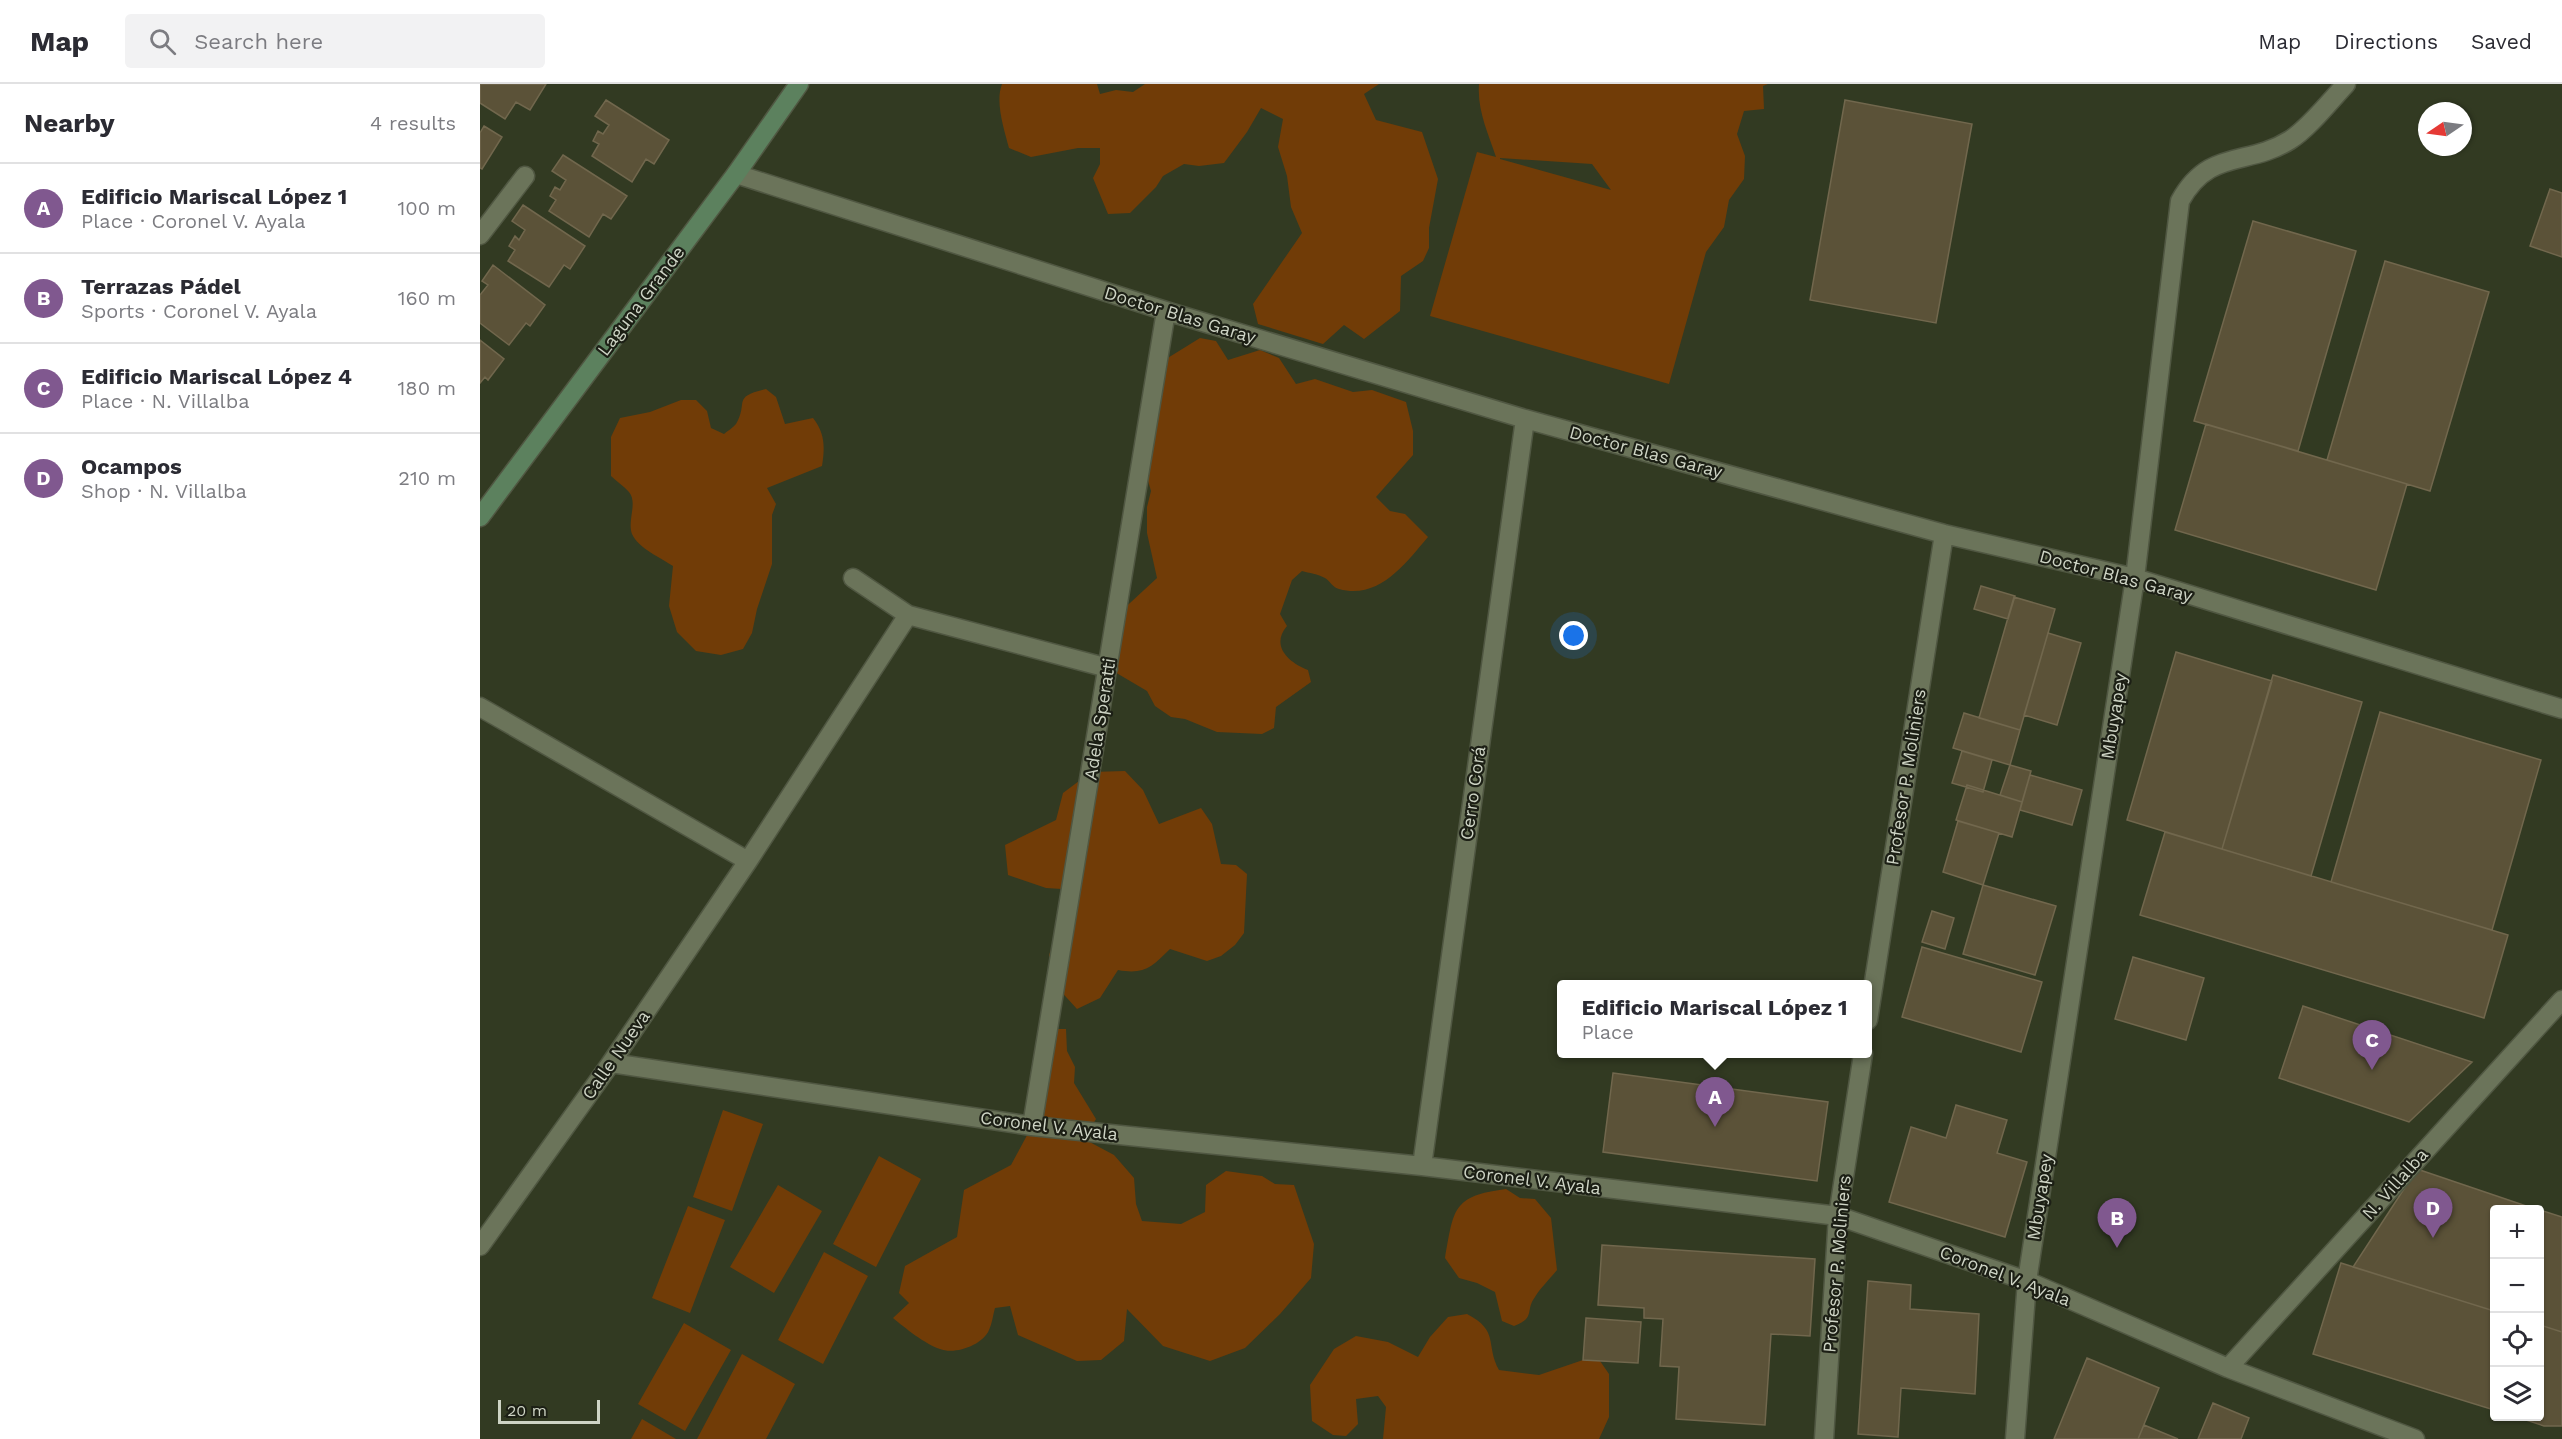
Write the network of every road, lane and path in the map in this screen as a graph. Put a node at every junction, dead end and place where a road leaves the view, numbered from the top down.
1 (799, 84) edge
2 (2346, 84) edge
3 (736, 174) junction
4 (525, 176) dead end
5 (480, 235) edge
6 (1166, 311) junction
7 (1525, 419) junction
8 (480, 517) edge
9 (1944, 534) junction
10 (853, 578) dead end
11 (2135, 578) junction
12 (908, 615) junction
13 (1108, 668) junction
14 (480, 707) edge
15 (2562, 709) edge
16 (748, 861) junction
17 (1872, 994) edge
18 (2562, 1000) edge
19 (1862, 1058) edge
20 (611, 1063) junction
21 (1032, 1126) junction
22 (1422, 1166) junction
23 (1838, 1216) junction
24 (480, 1246) edge
25 (2027, 1281) junction
26 (2228, 1368) junction
27 (1824, 1439) edge
28 (2014, 1439) edge
29 (2415, 1439) edge

1 - 3 main road, Laguna Grande
2 - 11 street, Mbuyapey
3 - 6 street, Doctor Blas Garay
3 - 8 main road, Laguna Grande
4 - 5 street
6 - 7 street, Doctor Blas Garay
6 - 13 street, Adela Speratti
7 - 9 street, Doctor Blas Garay
7 - 22 street, Cerro Corá
9 - 11 street, Doctor Blas Garay
9 - 17 street, Profesor P. Moliniers
10 - 12 street
11 - 15 street, Doctor Blas Garay
11 - 25 street, Mbuyapey
12 - 13 street
12 - 16 street, Calle Nueva
13 - 21 street, Adela Speratti
14 - 16 street
16 - 20 street, Calle Nueva
18 - 26 street, N. Villalba
19 - 23 street, Profesor P. Moliniers
20 - 21 street, Coronel V. Ayala
20 - 24 street, Calle Nueva
21 - 22 street, Coronel V. Ayala
22 - 23 street, Coronel V. Ayala
23 - 25 street, Coronel V. Ayala
23 - 27 street, Profesor P. Moliniers
25 - 26 street, Coronel V. Ayala
25 - 28 street, Mbuyapey
26 - 29 street, Coronel V. Ayala

